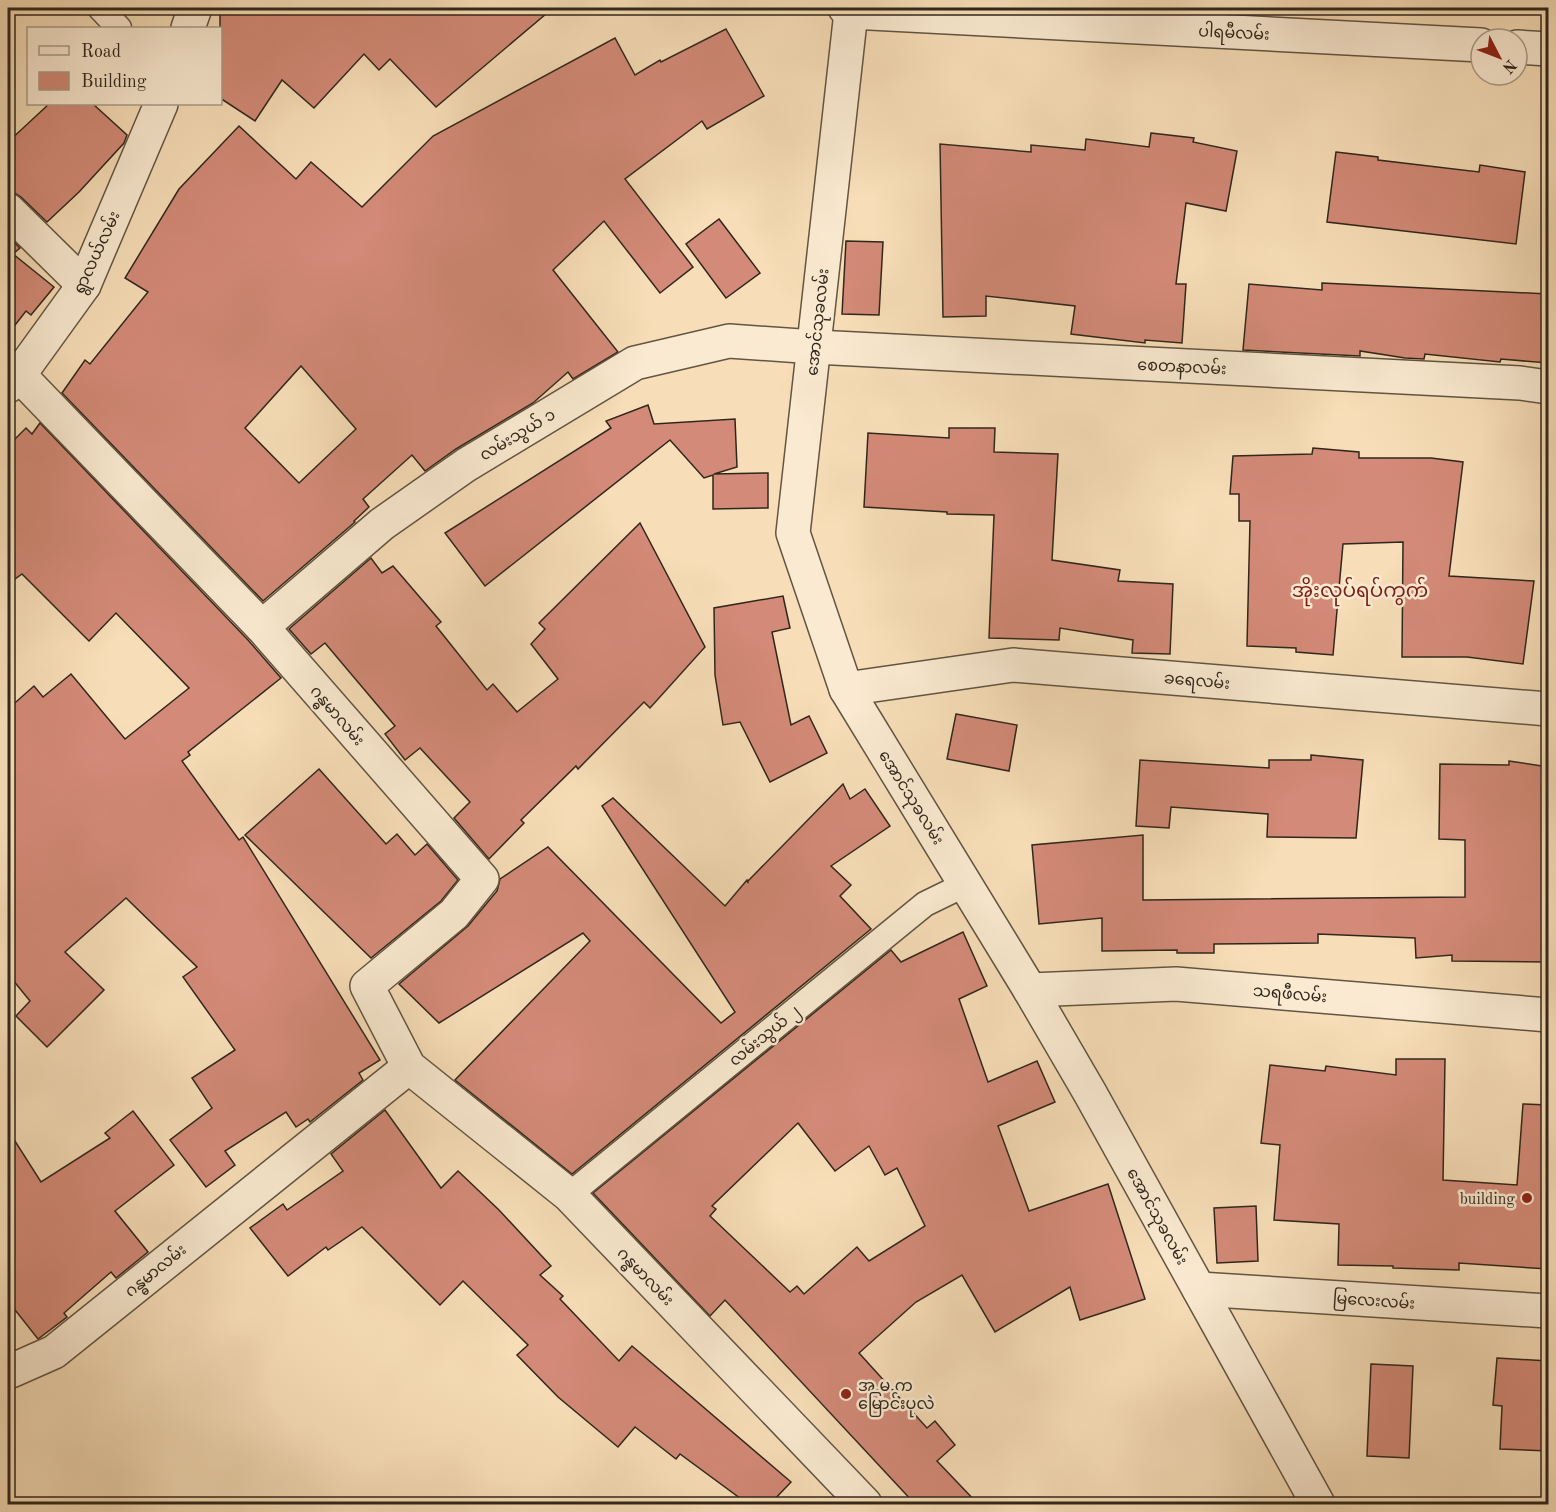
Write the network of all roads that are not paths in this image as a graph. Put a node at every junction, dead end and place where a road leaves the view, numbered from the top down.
1 (100, 8) edge
2 (195, 8) edge
3 (848, 10) edge
4 (118, 27) edge
5 (188, 27) edge
6 (1469, 44) edge
7 (1529, 48) edge
8 (1548, 49) edge
9 (161, 105) edge
10 (8, 210) edge
11 (84, 285) junction
12 (815, 347) junction
13 (13, 380) edge
14 (1548, 387) edge
15 (262, 627) junction
16 (846, 689) junction
17 (1548, 709) edge
18 (966, 884) junction
19 (1030, 990) junction
20 (1548, 1015) edge
21 (409, 1067) junction
22 (569, 1195) junction
23 (1199, 1289) junction
24 (1548, 1311) edge
25 (8, 1368) edge
26 (865, 1504) edge
27 (1318, 1504) edge

1 - 4 lane
2 - 5 street
3 - 6 street, ပါရမီလမ်း
3 - 12 street, အောင်သုခလမ်း
7 - 8 street
9 - 11 street, ရွာလယ်လမ်း
10 - 11 street
11 - 13 street, ရွာလယ်လမ်း
12 - 14 street, စေတနာလမ်း
12 - 15 street, လမ်းသွယ် ၁
12 - 16 street, အောင်သုခလမ်း
13 - 15 street, ဂန္ဓမာလမ်း
15 - 21 street, ဂန္ဓမာလမ်း
16 - 17 street, ခရေလမ်း
16 - 18 street, အောင်သုခလမ်း
18 - 19 street, အောင်သုခလမ်း
18 - 22 lane, လမ်းသွယ် ၂
19 - 20 street, သရဖီလမ်း
19 - 23 street, အောင်သုခလမ်း
21 - 22 street, ဂန္ဓမာလမ်း
21 - 25 street, ဂန္ဓမာလမ်း
22 - 26 street, ဂန္ဓမာလမ်း
23 - 24 street, မြလေးလမ်း
23 - 27 street, အောင်သုခလမ်း

